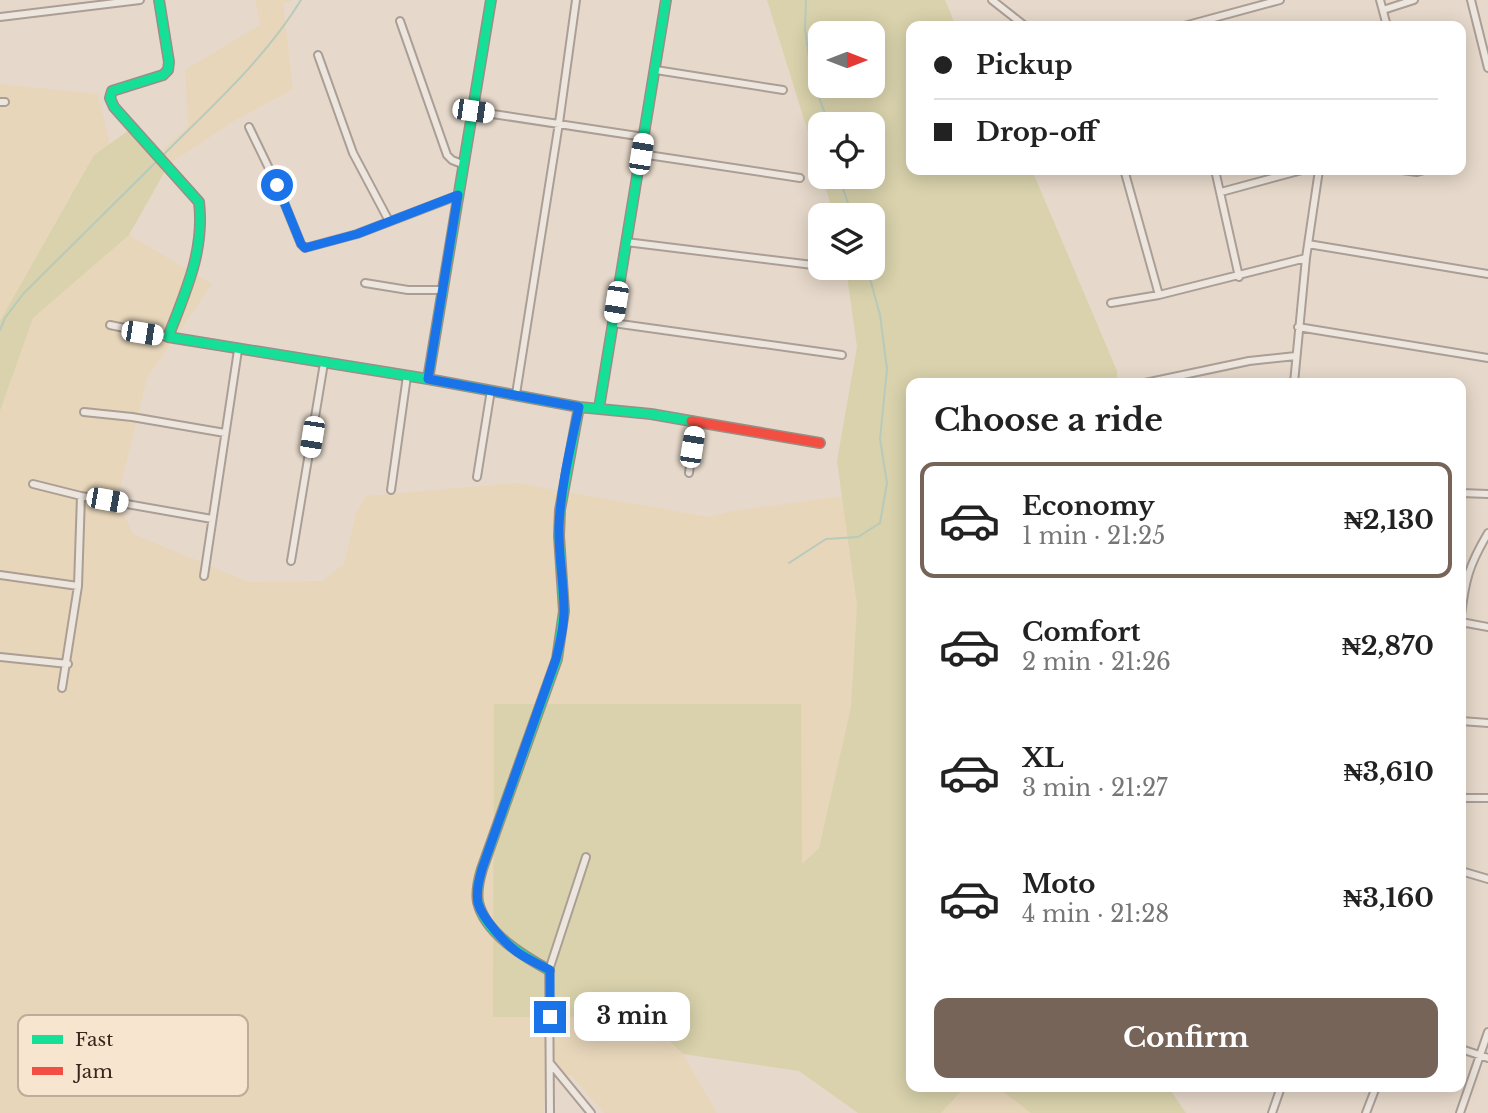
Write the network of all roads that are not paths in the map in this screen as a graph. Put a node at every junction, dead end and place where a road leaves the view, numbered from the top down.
1 (140, 0) edge
2 (159, 0) edge
3 (491, 0) edge
4 (576, 0) edge
5 (666, 0) edge
6 (992, 0) edge
7 (1280, 0) edge
8 (1380, 0) edge
9 (1414, 0) edge
10 (1471, 0) edge
11 (1383, 10) junction
12 (0, 17) edge
13 (400, 21) dead end
14 (1019, 21) edge
15 (1202, 21) edge
16 (1386, 21) edge
17 (318, 55) dead end
18 (1488, 68) edge
19 (656, 70) junction
20 (783, 90) dead end
21 (473, 111) junction
22 (559, 123) junction
23 (249, 127) dead end
24 (644, 137) junction
25 (641, 154) junction
26 (462, 164) junction
27 (1126, 175) edge
28 (1216, 175) edge
29 (1284, 175) edge
30 (1318, 175) edge
31 (800, 178) dead end
32 (1221, 192) junction
33 (458, 195) junction
34 (388, 221) junction
35 (626, 242) junction
36 (1308, 244) junction
37 (1306, 258) junction
38 (808, 264) edge
39 (1488, 274) edge
40 (1239, 276) junction
41 (365, 283) dead end
42 (443, 290) junction
43 (1159, 295) junction
44 (1111, 303) dead end
45 (613, 323) junction
46 (110, 325) dead end
47 (1298, 327) junction
48 (168, 337) junction
49 (238, 350) junction
50 (842, 355) dead end
51 (1296, 356) junction
52 (1488, 358) edge
53 (324, 363) junction
54 (407, 376) junction
55 (1169, 378) edge
56 (1294, 378) edge
57 (428, 379) junction
58 (491, 390) junction
59 (516, 394) junction
60 (579, 407) junction
61 (599, 408) junction
62 (84, 412) dead end
63 (696, 422) junction
64 (225, 433) junction
65 (820, 443) dead end
66 (689, 473) dead end
67 (477, 477) dead end
68 (33, 484) dead end
69 (391, 490) dead end
70 (1466, 493) edge
71 (1488, 494) edge
72 (81, 496) junction
73 (212, 519) junction
74 (1488, 533) edge
75 (291, 561) dead end
76 (1466, 574) edge
77 (0, 575) edge
78 (204, 576) dead end
79 (78, 586) junction
80 (1466, 623) edge
81 (1488, 627) edge
82 (0, 657) edge
83 (68, 664) junction
84 (62, 688) dead end
85 (1466, 721) edge
86 (1488, 723) edge
87 (1466, 798) edge
88 (1488, 798) edge
89 (586, 857) dead end
90 (1466, 872) edge
91 (1488, 879) edge
92 (550, 970) junction
93 (1488, 1032) edge
94 (1466, 1051) edge
95 (1479, 1055) junction
96 (1488, 1058) edge
97 (550, 1063) junction
98 (1279, 1092) edge
99 (1374, 1092) edge
100 (550, 1113) edge
101 (591, 1113) edge
102 (1272, 1113) edge
103 (1366, 1113) edge
104 (1460, 1113) edge

1 - 12 street
2 - 48 street
3 - 21 street
4 - 22 street
5 - 19 street
6 - 14 street
7 - 15 street
8 - 11 street
9 - 11 street
10 - 18 street
11 - 16 street
13 - 26 street
17 - 34 street
19 - 20 street
19 - 24 street
21 - 22 street
21 - 26 street
22 - 24 street
22 - 59 street
23 - 34 street
24 - 25 street
25 - 31 street
25 - 35 street
26 - 33 street
27 - 43 street
28 - 32 street
29 - 32 street
30 - 36 street
32 - 40 street
33 - 34 street
33 - 42 street
35 - 38 street
35 - 45 street
36 - 37 street
36 - 39 street
37 - 40 street
37 - 47 street
40 - 43 street
41 - 42 street
42 - 57 street
43 - 44 street
45 - 50 street
45 - 61 street
46 - 48 street
47 - 51 street
47 - 52 street
48 - 49 street
49 - 53 street
49 - 64 street
51 - 55 street
51 - 56 street
53 - 54 street
53 - 75 street
54 - 57 street
54 - 69 street
57 - 58 street
58 - 59 street
58 - 67 street
59 - 60 street
60 - 61 street
60 - 92 street
61 - 63 street
62 - 64 street
63 - 65 street
63 - 66 street
64 - 73 street
68 - 72 street
70 - 71 street
72 - 73 street
72 - 79 street
73 - 78 street
74 - 76 street
77 - 79 street
79 - 83 street
80 - 81 street
82 - 83 street
83 - 84 street
85 - 86 street
87 - 88 street
89 - 92 street
90 - 91 street
92 - 97 street
93 - 95 street
94 - 95 street
95 - 96 street
95 - 104 street
97 - 100 street
97 - 101 street
98 - 102 street
99 - 103 street

